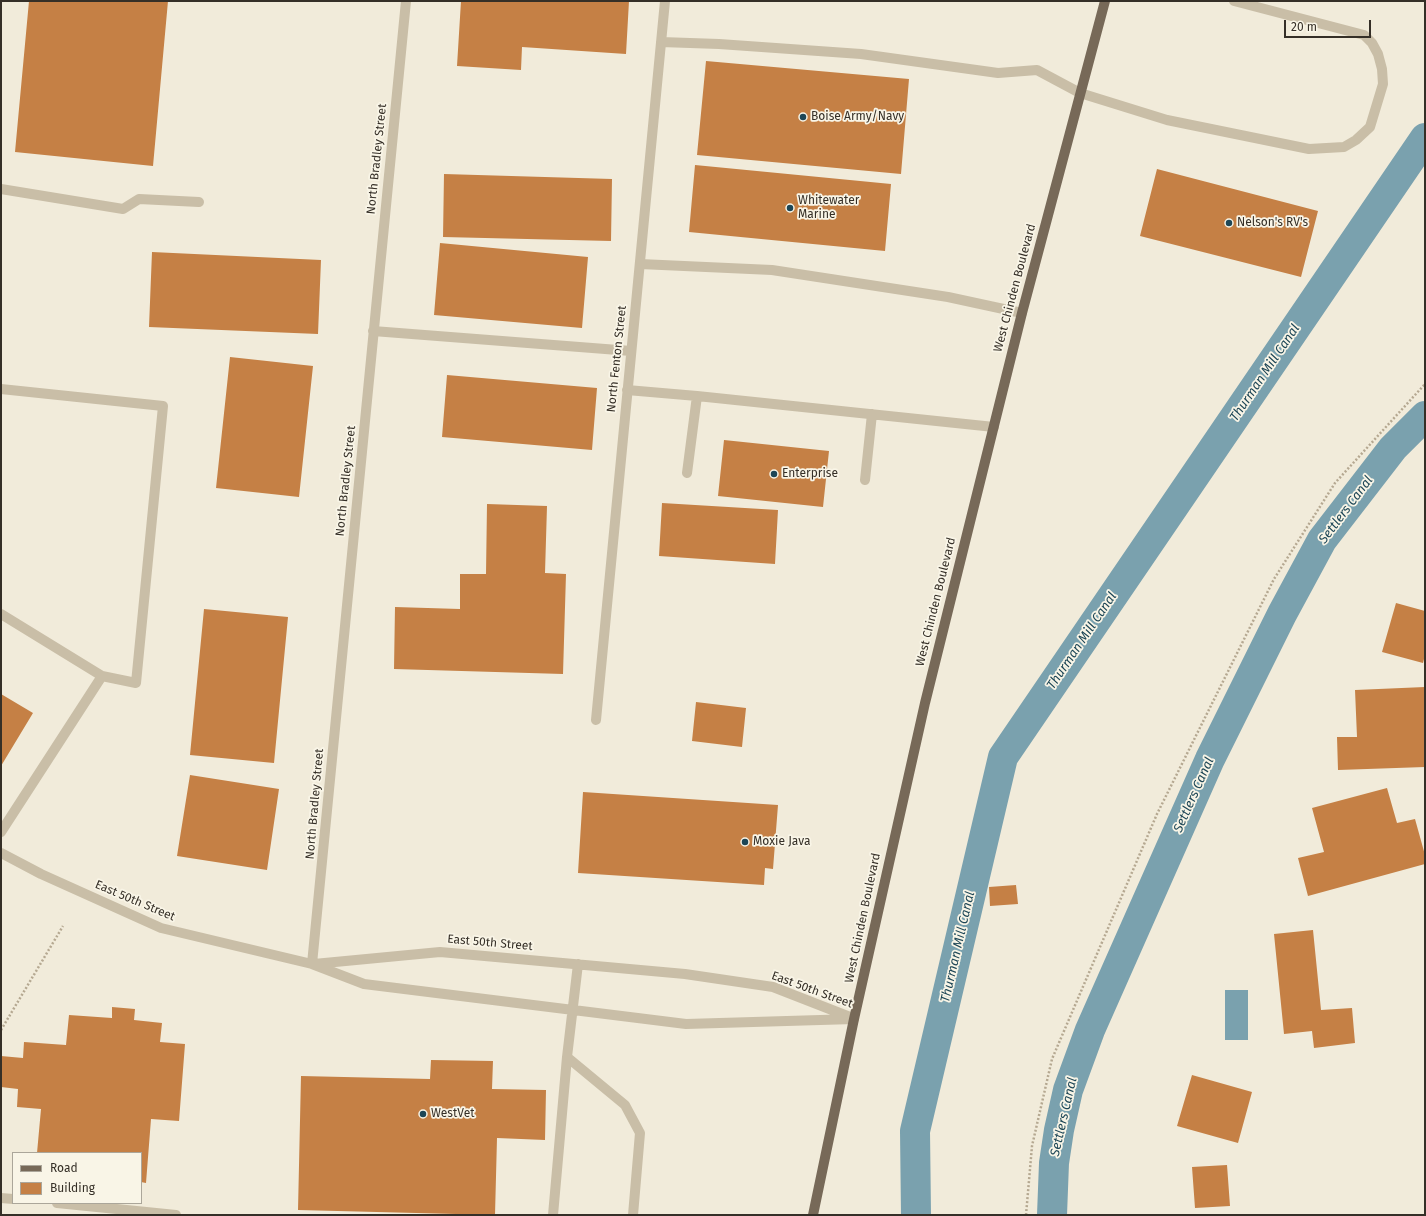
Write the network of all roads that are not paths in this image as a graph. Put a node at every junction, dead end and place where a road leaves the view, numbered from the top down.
1 (406, 1) edge
2 (665, 1) edge
3 (1105, 1) edge
4 (1234, 1) edge
5 (661, 42) junction
6 (1080, 93) junction
7 (1, 189) edge
8 (199, 202) dead end
9 (640, 264) junction
10 (1022, 313) junction
11 (374, 331) junction
12 (631, 351) junction
13 (1, 389) edge
14 (627, 390) junction
15 (697, 396) junction
16 (872, 414) junction
17 (994, 427) junction
18 (687, 473) dead end
19 (865, 480) dead end
20 (1, 614) edge
21 (102, 676) junction
22 (596, 720) dead end
23 (1, 832) edge
24 (1, 853) edge
25 (312, 964) junction
26 (578, 964) junction
27 (572, 1010) junction
28 (854, 1019) junction
29 (567, 1057) junction
30 (1, 1198) edge
31 (12, 1199) edge
32 (67, 1204) edge
33 (176, 1215) edge
34 (553, 1215) edge
35 (633, 1215) edge
36 (813, 1215) edge

1 - 11 street, North Bradley Street
2 - 5 street, North Fenton Street
3 - 6 main road, West Chinden Boulevard
4 - 6 street
5 - 6 street
5 - 9 street, North Fenton Street
6 - 10 main road, West Chinden Boulevard
7 - 8 street
9 - 10 street
9 - 12 street, North Fenton Street
10 - 17 main road, West Chinden Boulevard
11 - 12 street
11 - 25 street, North Bradley Street
12 - 14 street, North Fenton Street
13 - 21 street
14 - 15 street
14 - 22 street, North Fenton Street
15 - 16 street
15 - 18 street
16 - 17 street
16 - 19 street
17 - 28 main road, West Chinden Boulevard
20 - 21 street
21 - 23 street
24 - 25 street, East 50th Street
25 - 26 street, East 50th Street
25 - 27 street, East 50th Street
26 - 27 street
26 - 28 street, East 50th Street
27 - 28 street, East 50th Street
27 - 29 street
28 - 36 main road, West Chinden Boulevard
29 - 34 street
29 - 35 street
30 - 31 street
32 - 33 street

